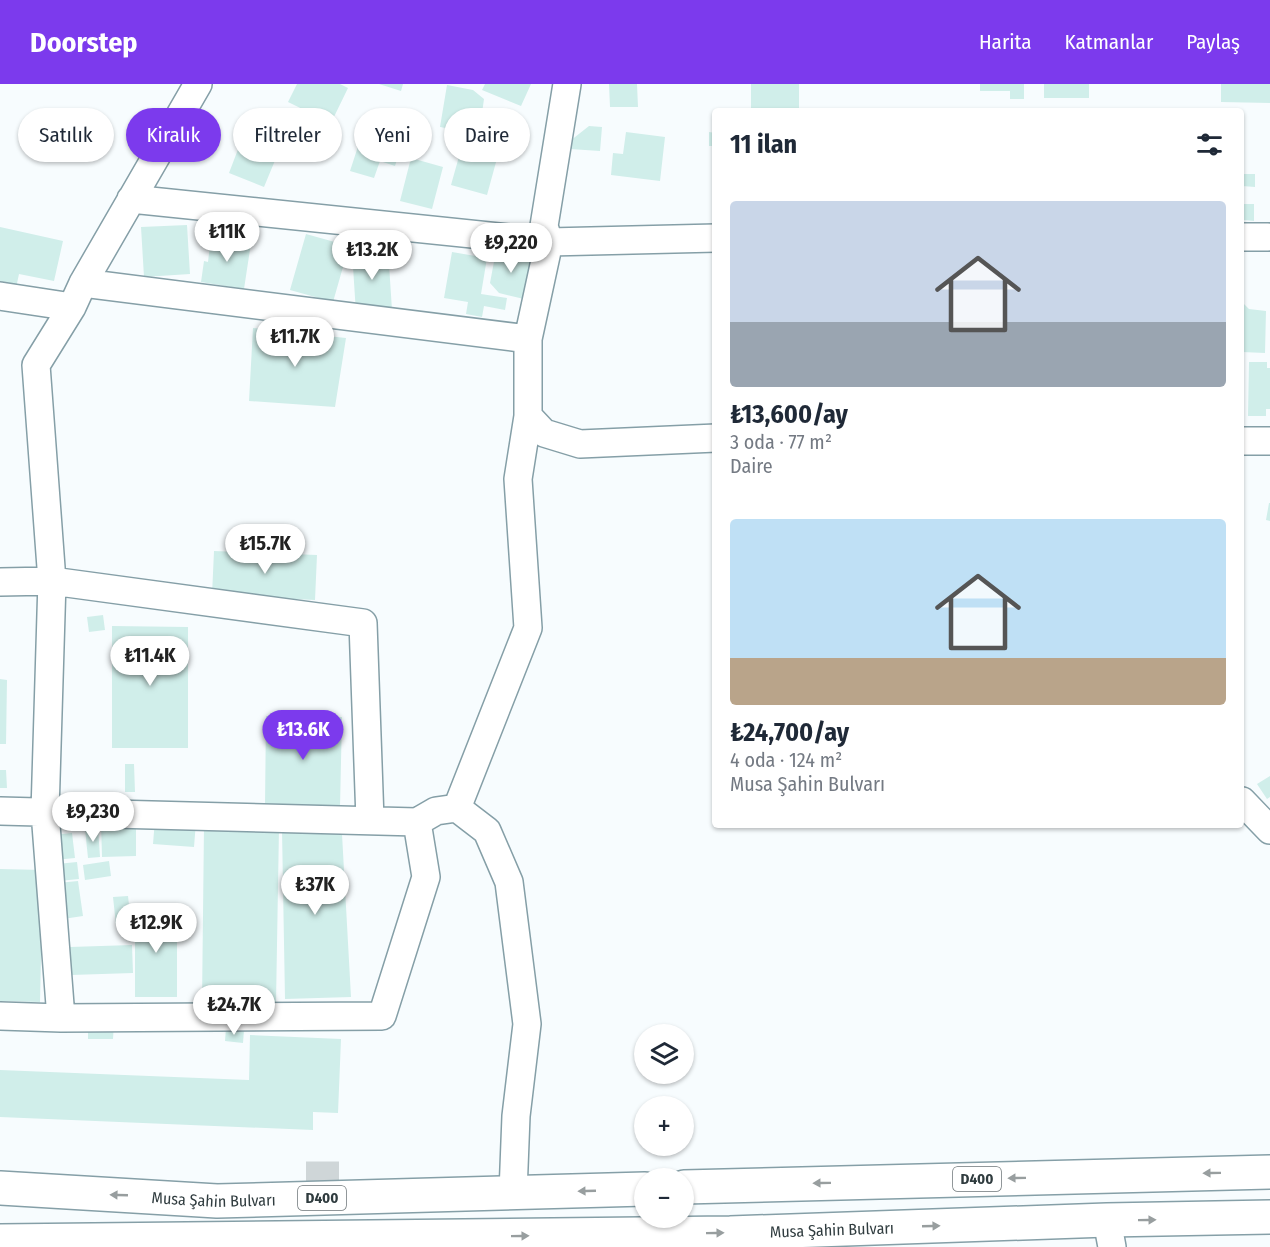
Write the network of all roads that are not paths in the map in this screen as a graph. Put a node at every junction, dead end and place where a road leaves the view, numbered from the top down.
1 (198, 84) edge
2 (567, 84) edge
3 (131, 200) junction
4 (712, 238) edge
5 (549, 242) junction
6 (83, 283) junction
7 (0, 296) edge
8 (72, 307) junction
9 (528, 339) junction
10 (528, 416) junction
11 (712, 438) edge
12 (1244, 441) edge
13 (1270, 441) edge
14 (52, 581) junction
15 (0, 582) edge
16 (1244, 803) edge
17 (457, 808) junction
18 (0, 811) edge
19 (45, 812) junction
20 (370, 820) junction
21 (417, 822) junction
22 (1270, 830) edge
23 (0, 1016) edge
24 (61, 1018) junction
25 (1270, 1172) edge
26 (306, 1178) tunnel mouth
27 (342, 1178) tunnel mouth
28 (694, 1187) edge
29 (0, 1188) edge
30 (634, 1189) edge
31 (513, 1193) junction
32 (474, 1194) junction
33 (248, 1200) junction
34 (1270, 1217) edge
35 (1110, 1234) edge
36 (0, 1241) edge

1 - 3 street
2 - 5 street
3 - 5 street
3 - 6 street
4 - 5 street
5 - 9 street
6 - 8 street
6 - 9 street
7 - 8 street
8 - 14 street
9 - 10 street
10 - 11 street
10 - 17 street
12 - 13 street
14 - 15 street
14 - 19 street
14 - 20 street
16 - 22 street
17 - 21 street
17 - 31 street
18 - 19 street
19 - 20 street
19 - 24 street
20 - 21 street
21 - 24 street
23 - 24 street
25 -> 28 highway, D400
26 - 33 highway
27 - 32 highway
33 -> 29 highway, Musa Şahin Bulvarı / D400
30 -> 31 highway, Musa Şahin Bulvarı / D400
31 - 32 highway, Musa Şahin Bulvarı / D400
32 - 33 highway, Musa Şahin Bulvarı / D400
35 -> 34 highway, Musa Şahin Bulvarı
36 -> 35 highway, Musa Şahin Bulvarı

